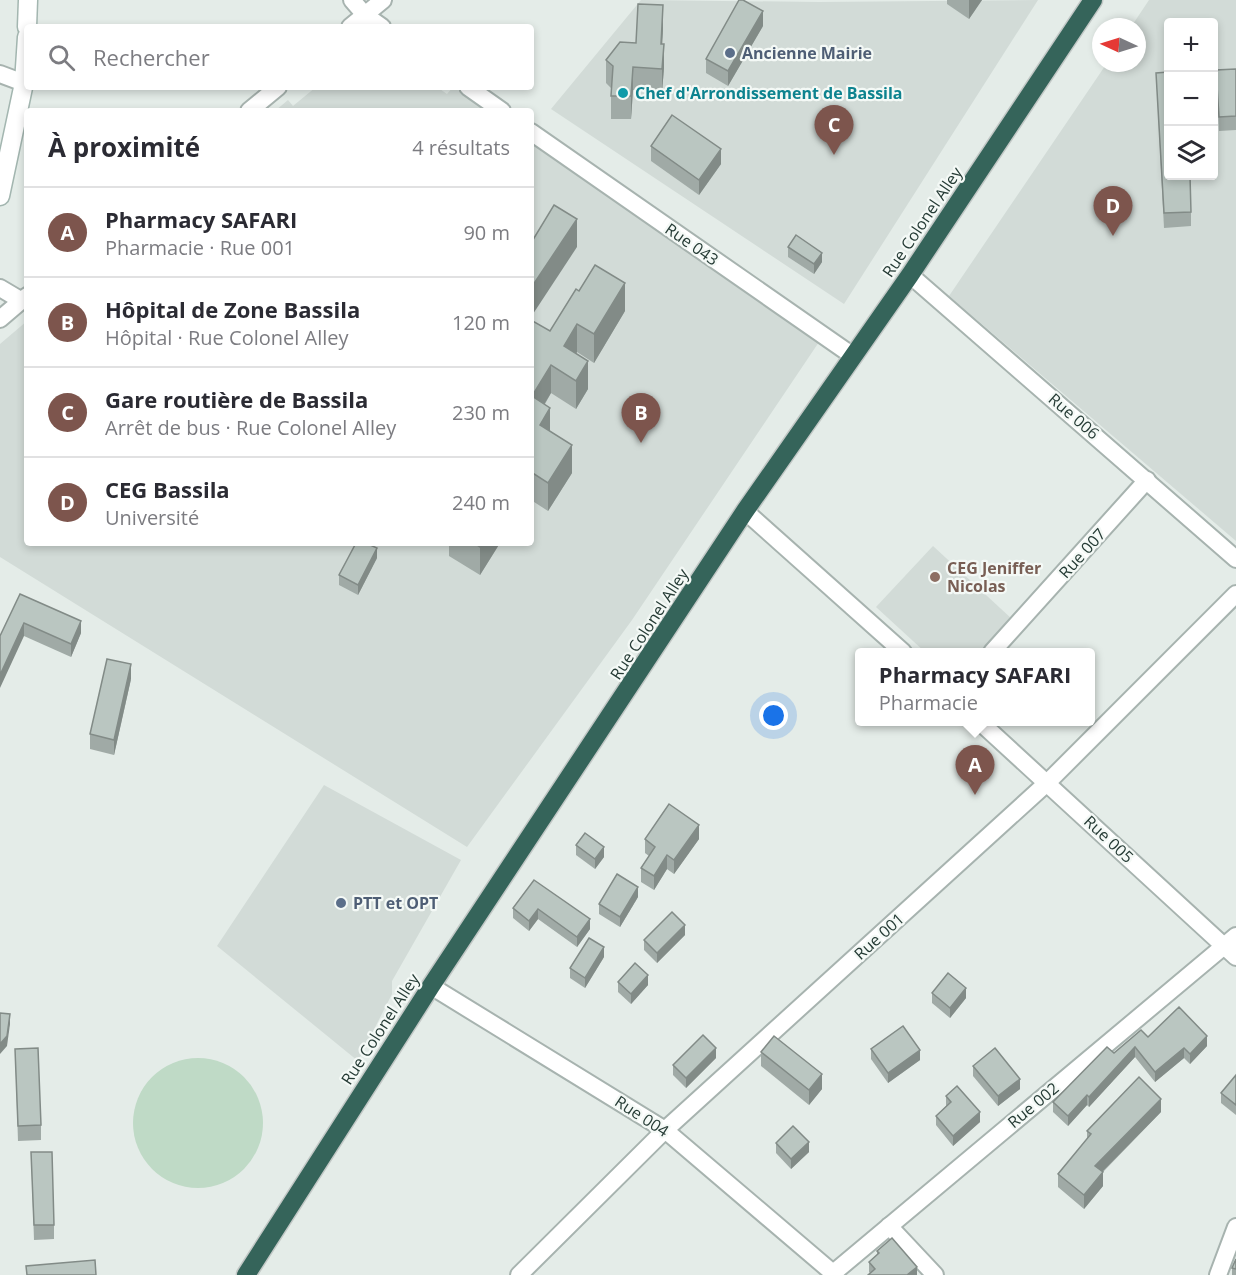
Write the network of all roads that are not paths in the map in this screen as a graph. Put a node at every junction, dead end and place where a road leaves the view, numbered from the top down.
1 (28, 0) edge
2 (352, 0) edge
3 (383, 0) edge
4 (1093, 0) edge
5 (365, 15) junction
6 (27, 24) edge
7 (354, 24) edge
8 (378, 24) edge
9 (0, 74) edge
10 (24, 83) joint
11 (274, 90) edge
12 (472, 90) edge
13 (253, 108) edge
14 (498, 108) edge
15 (534, 134) edge
16 (0, 196) edge
17 (910, 275) junction
18 (0, 288) edge
19 (24, 298) edge
20 (0, 319) edge
21 (853, 356) junction
22 (1147, 480) junction
23 (745, 511) junction
24 (1236, 559) edge
25 (1236, 594) edge
26 (899, 648) edge
27 (996, 648) edge
28 (985, 726) edge
29 (1048, 782) junction
30 (1232, 946) edge
31 (431, 986) junction
32 (665, 1130) junction
33 (889, 1226) junction
34 (1236, 1227) edge
35 (832, 1274) edge
36 (246, 1275) edge
37 (519, 1275) edge
38 (935, 1275) edge
39 (1218, 1275) edge

1 - 6 main road
2 - 5 street
3 - 5 street
4 - 17 highway, Rue Colonel Alley
5 - 7 street
5 - 8 street
9 - 10 street
10 - 16 main road
11 - 13 street
12 - 14 street
15 - 21 street, Rue 043
17 - 21 highway, Rue Colonel Alley
17 - 22 street, Rue 006
18 - 19 street
19 - 20 street
21 - 23 highway, Rue Colonel Alley
22 - 24 street, Rue 006
22 - 27 street, Rue 007
23 - 26 street
23 - 31 highway, Rue Colonel Alley
25 - 29 street, Rue 001
28 - 29 street, Rue 005
29 - 30 street, Rue 005
29 - 32 street, Rue 001
30 - 33 street, Rue 002
31 - 32 street, Rue 004
31 - 36 highway, Rue Colonel Alley
32 - 35 street, Rue 004
32 - 37 street, Rue 001
33 - 35 street, Rue 002
33 - 38 street
34 - 39 street

